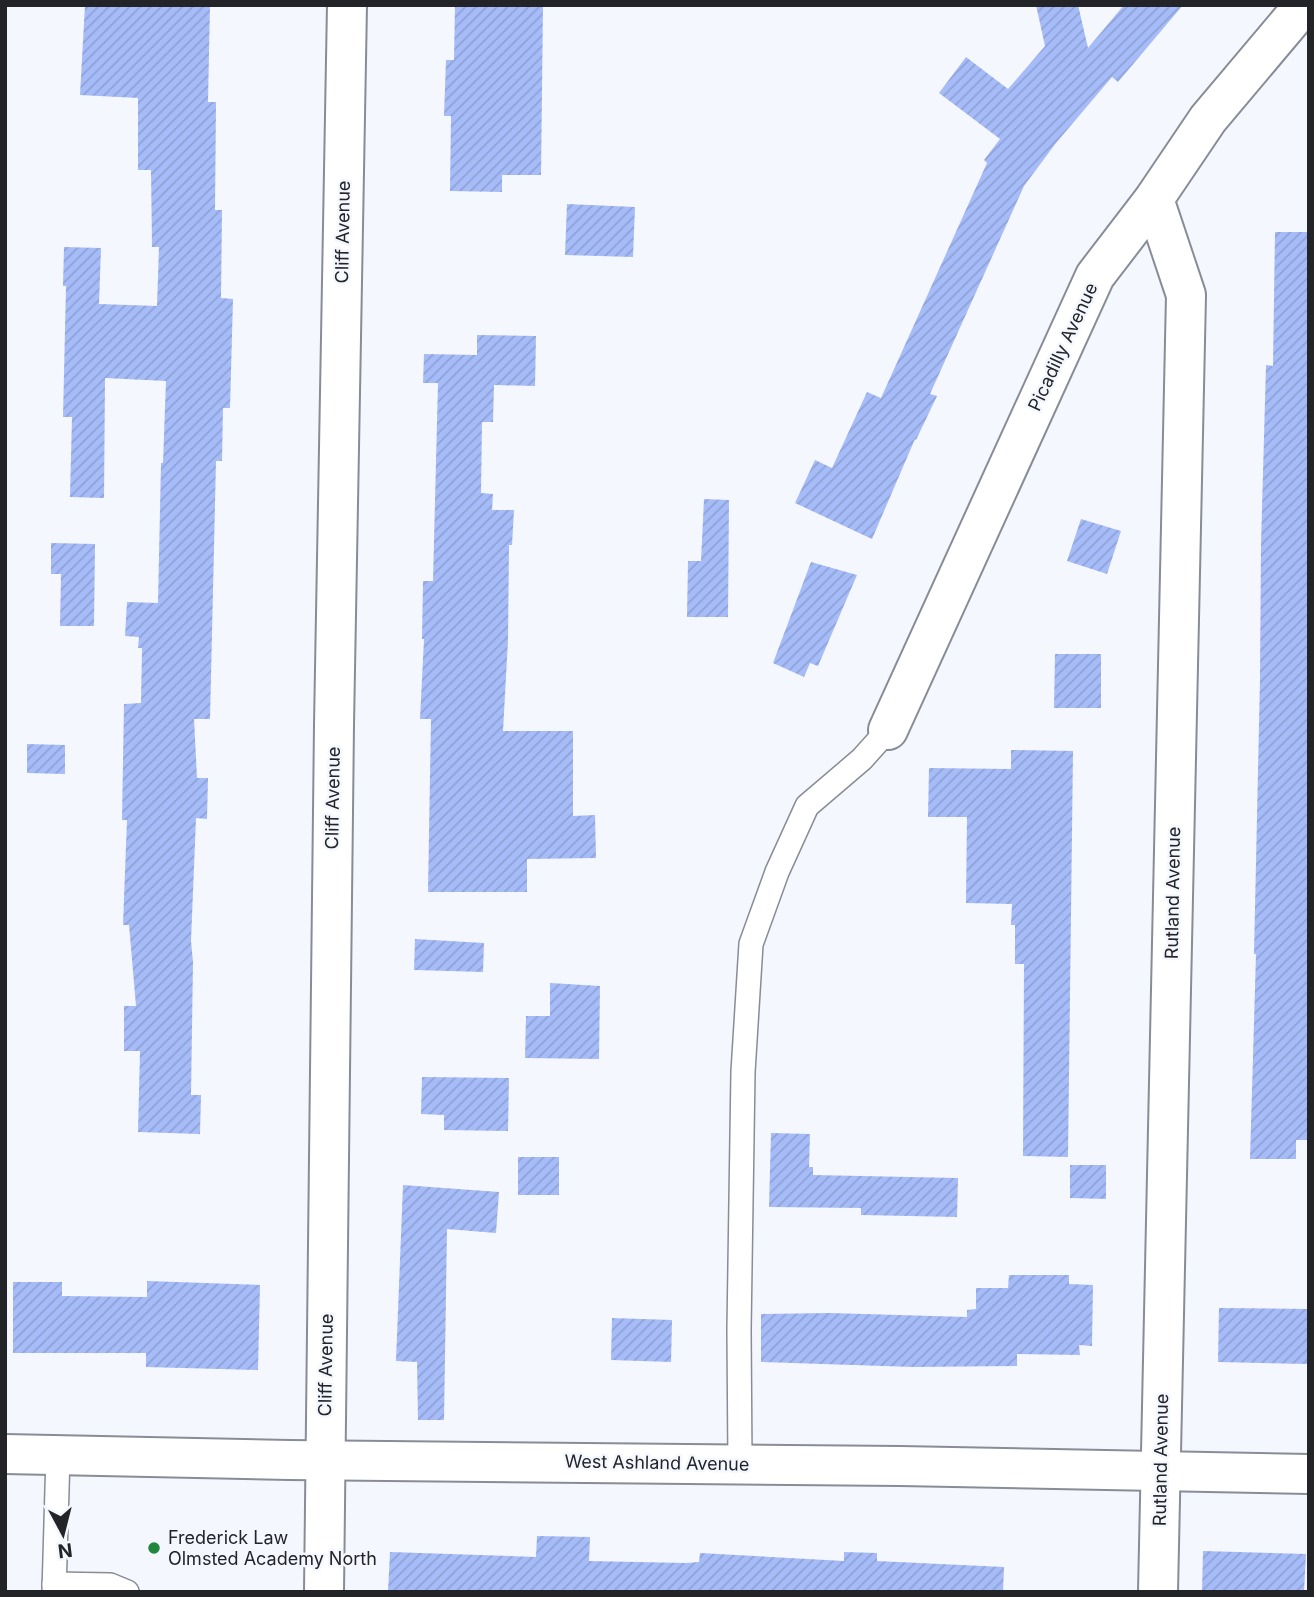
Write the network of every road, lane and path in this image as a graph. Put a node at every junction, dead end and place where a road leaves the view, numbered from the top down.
1 (347, 5) edge
2 (1304, 5) edge
3 (1154, 198) junction
4 (888, 730) joint
5 (5, 1454) edge
6 (58, 1455) junction
7 (326, 1460) junction
8 (740, 1464) junction
9 (1161, 1472) junction
10 (1309, 1474) edge
11 (54, 1588) edge
12 (127, 1592) edge
13 (324, 1592) edge
14 (1158, 1592) edge

1 - 7 street, Cliff Avenue
2 - 3 street, Picadilly Avenue
3 - 4 street, Picadilly Avenue
3 - 9 street, Rutland Avenue
4 - 8 lane
5 - 6 street, West Ashland Avenue
6 - 7 street, West Ashland Avenue
6 - 11 lane
7 - 8 street, West Ashland Avenue
7 - 13 street, Cliff Avenue
8 - 9 street, West Ashland Avenue
9 - 10 street, West Ashland Avenue
9 - 14 street, Rutland Avenue
11 - 12 lane

